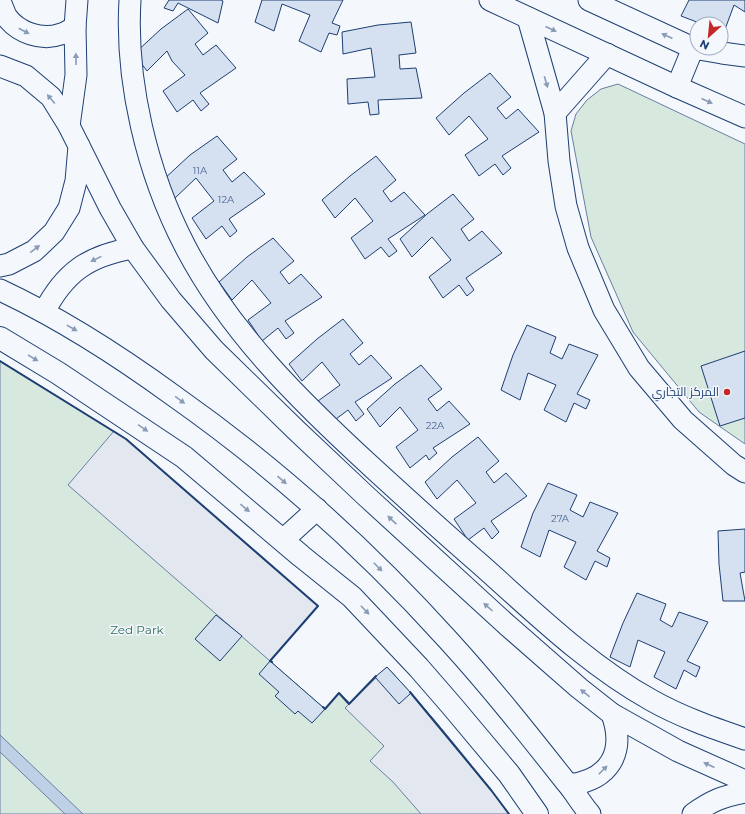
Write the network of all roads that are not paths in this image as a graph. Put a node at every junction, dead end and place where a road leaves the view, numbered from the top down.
1 (77, 0) edge
2 (130, 0) edge
3 (490, 0) edge
4 (590, 0) edge
5 (0, 1) edge
6 (528, 18) junction
7 (75, 27) junction
8 (689, 46) edge
9 (607, 54) junction
10 (729, 54) edge
11 (690, 56) edge
12 (745, 56) edge
13 (0, 66) edge
14 (677, 88) junction
15 (555, 113) junction
16 (745, 118) edge
17 (69, 126) junction
18 (79, 146) junction
19 (133, 248) junction
20 (0, 266) edge
21 (0, 290) edge
22 (44, 312) junction
23 (0, 338) edge
24 (745, 472) edge
25 (317, 510) junction
26 (283, 540) junction
27 (612, 714) junction
28 (745, 739) edge
29 (745, 781) edge
30 (569, 785) junction
31 (745, 792) edge
32 (537, 814) edge
33 (590, 814) edge
34 (693, 814) edge

1 - 7 street
2 - 28 street
3 - 6 street
8 -> 4 street
5 -> 7 street
6 -> 9 street
6 -> 15 street
17 -> 7 street
9 - 14 street
9 - 15 street
10 - 12 street
11 - 14 street
17 -> 13 street
14 -> 16 street
15 - 24 street
17 - 18 street
18 - 19 street
20 -> 18 street
19 -> 22 street
27 -> 19 street
21 - 22 street
22 -> 25 street
23 -> 26 street
25 - 26 street
25 -> 30 street
26 -> 32 street
29 -> 27 street
30 -> 27 street
30 - 33 street
31 - 34 street

